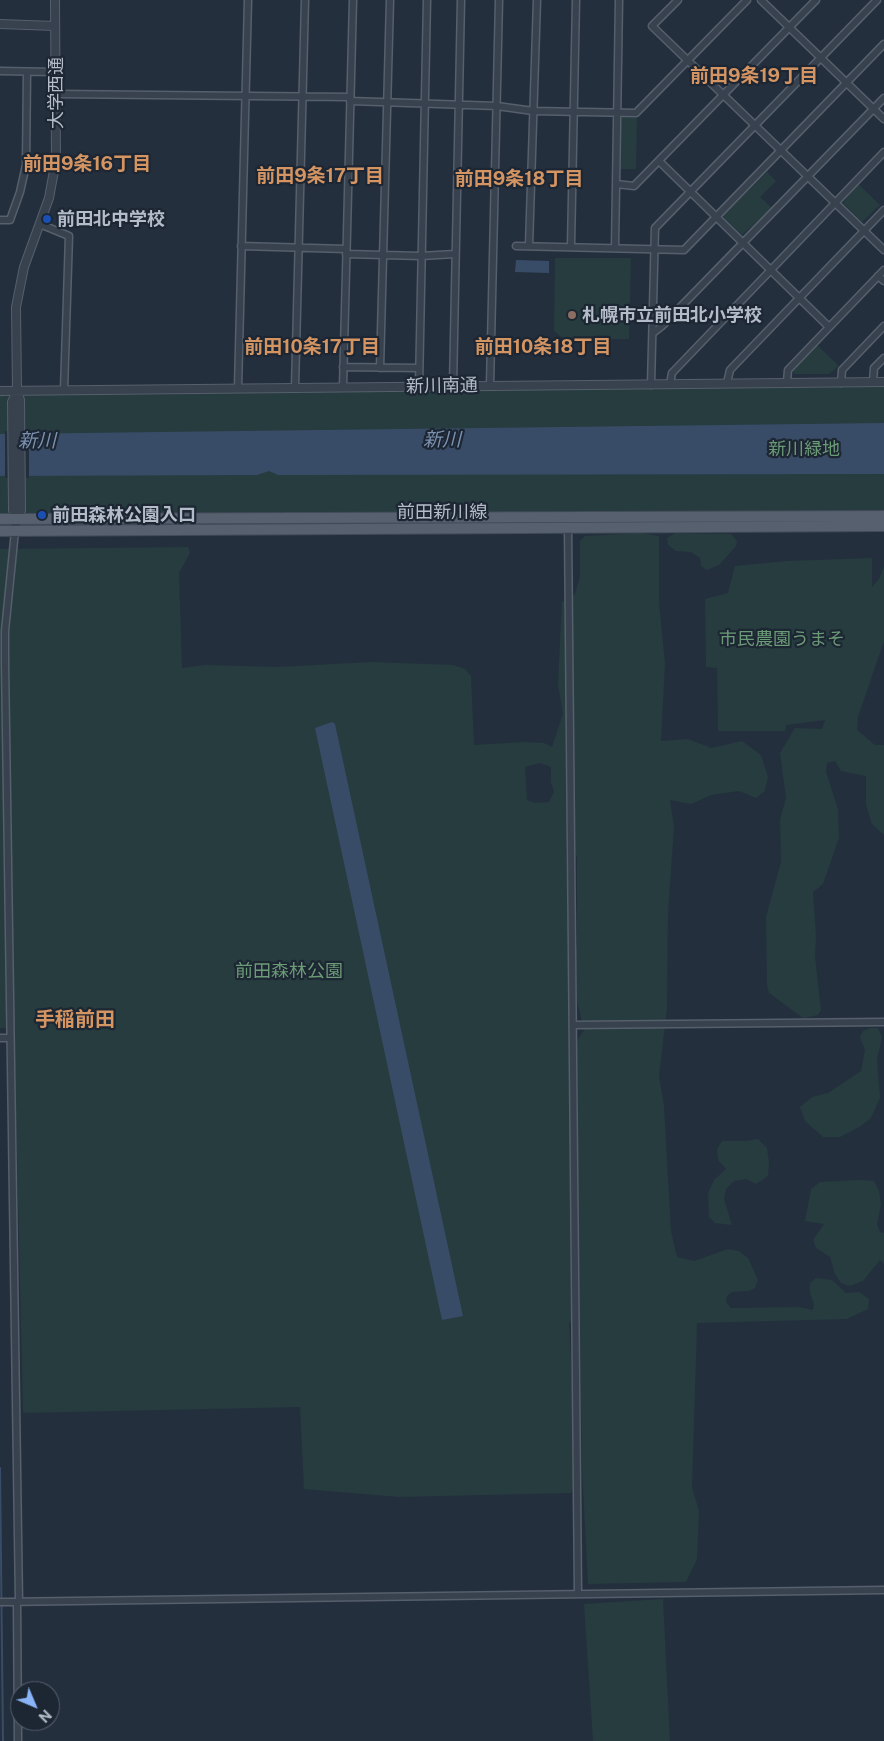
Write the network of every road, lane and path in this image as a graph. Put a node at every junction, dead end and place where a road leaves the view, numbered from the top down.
1 (55, 0) edge
2 (248, 0) edge
3 (304, 0) edge
4 (353, 0) edge
5 (390, 0) edge
6 (427, 0) edge
7 (460, 0) edge
8 (499, 0) edge
9 (537, 0) edge
10 (576, 0) edge
11 (619, 0) edge
12 (678, 0) edge
13 (747, 0) edge
14 (761, 0) edge
15 (816, 0) edge
16 (877, 0) edge
17 (0, 24) edge
18 (55, 26) junction
19 (790, 28) junction
20 (884, 44) edge
21 (820, 58) junction
22 (688, 60) junction
23 (0, 71) edge
24 (27, 72) junction
25 (56, 72) junction
26 (846, 83) junction
27 (56, 94) junction
28 (724, 94) junction
29 (245, 95) junction
30 (302, 96) junction
31 (884, 98) edge
32 (350, 99) junction
33 (387, 103) junction
34 (424, 104) junction
35 (458, 105) junction
36 (497, 106) junction
37 (874, 109) junction
38 (533, 111) junction
39 (574, 112) junction
40 (617, 113) junction
41 (884, 119) edge
42 (755, 124) junction
43 (781, 150) junction
44 (884, 152) edge
45 (658, 161) junction
46 (808, 176) junction
47 (616, 184) junction
48 (690, 192) junction
49 (835, 202) junction
50 (884, 210) edge
51 (716, 217) junction
52 (0, 220) edge
53 (40, 224) junction
54 (864, 231) junction
55 (742, 244) junction
56 (241, 246) junction
57 (516, 246) dead end
58 (529, 246) junction
59 (571, 246) junction
60 (298, 248) junction
61 (614, 248) junction
62 (655, 249) junction
63 (884, 250) edge
64 (346, 252) junction
65 (455, 254) junction
66 (383, 255) junction
67 (421, 256) junction
68 (770, 270) junction
69 (884, 270) edge
70 (878, 276) junction
71 (884, 282) edge
72 (799, 298) junction
73 (884, 326) edge
74 (829, 327) junction
75 (653, 333) junction
76 (884, 358) edge
77 (343, 367) junction
78 (380, 368) junction
79 (419, 368) junction
80 (787, 382) junction
81 (873, 382) junction
82 (884, 382) edge
83 (727, 383) junction
84 (841, 383) junction
85 (670, 384) junction
86 (490, 385) junction
87 (651, 385) junction
88 (419, 386) junction
89 (452, 386) junction
90 (343, 387) junction
91 (238, 388) junction
92 (295, 388) junction
93 (64, 390) junction
94 (0, 391) edge
95 (17, 391) junction
96 (16, 513) junction
97 (884, 516) edge
98 (0, 519) edge
99 (568, 522) junction
100 (884, 526) edge
101 (0, 531) edge
102 (15, 531) junction
103 (884, 1022) edge
104 (573, 1025) junction
105 (5, 1038) edge
106 (884, 1590) edge
107 (578, 1594) junction
108 (0, 1602) edge
109 (16, 1602) junction
110 (18, 1741) edge

1 - 18 street, 大学西通
2 - 29 street
3 - 30 street
4 - 32 street
5 - 33 street
6 - 34 street
7 - 35 street
8 - 36 street
9 - 38 street
10 - 39 street
11 - 40 street
12 - 22 street
13 - 22 street
14 - 19 street
15 - 19 street
16 - 21 street
17 - 18 street
18 - 25 street, 大学西通
19 - 21 street
19 - 28 street
20 - 26 street
21 - 26 street
21 - 42 street
22 - 28 street
22 - 40 street
23 - 24 street
24 - 25 street
24 - 52 street
25 - 27 street, 大学西通
26 - 37 street
26 - 43 street
27 - 29 street
27 - 53 street, 大学西通
28 - 42 street
28 - 45 street
29 - 30 street
29 - 56 street
30 - 32 street
30 - 60 street
31 - 37 street
32 - 33 street
32 - 64 street
33 - 34 street
33 - 66 street
34 - 35 street
34 - 67 street
35 - 36 street
35 - 65 street
36 - 38 street
36 - 86 street
37 - 41 street
37 - 46 street
38 - 39 street
38 - 58 street
39 - 40 street
39 - 59 street
40 - 47 street
42 - 43 street
42 - 48 street
43 - 46 street
43 - 51 street
44 - 49 street
45 - 47 street
45 - 48 street
46 - 49 street
46 - 55 street
47 - 61 street
48 - 51 street
48 - 62 street
49 - 54 street
49 - 68 street
50 - 54 street
51 - 55 street
51 - 62 street
53 - 93 street
53 - 95 street, 大学西通
54 - 63 street
54 - 72 street
55 - 68 street
55 - 75 street
56 - 60 street
56 - 91 street
57 - 58 street
58 - 59 street
59 - 61 street
60 - 64 street
60 - 92 street
61 - 62 street
62 - 75 street
64 - 66 street
64 - 77 street
65 - 67 street
65 - 89 street
66 - 67 street
66 - 78 street
67 - 79 street
68 - 72 street
68 - 85 street
69 - 70 street
70 - 71 street
70 - 74 street
72 - 74 street
72 - 83 street
73 - 84 street
74 - 80 street
75 - 87 street
76 - 81 street
77 - 78 street
77 - 90 street
78 - 79 street
79 - 88 street
80 - 83 street, 新川南通
80 - 84 street, 新川南通
81 - 82 street, 新川南通
81 - 84 street, 新川南通
83 - 85 street, 新川南通
85 - 87 street, 新川南通
86 - 87 street, 新川南通
86 - 89 street, 新川南通
88 - 89 street, 新川南通
88 - 90 street, 新川南通
90 - 92 street, 新川南通
91 - 92 street, 新川南通
91 - 93 street, 新川南通
93 - 95 street, 新川南通
94 - 95 street, 新川南通
95 - 96 street, 大学西通
96 - 98 main road, 前田新川線
96 - 99 main road, 前田新川線
96 - 102 street, 大学西通
97 - 99 main road, 前田新川線
99 - 100 main road, 前田新川線
99 - 102 main road, 前田新川線
99 - 104 street
101 - 102 main road, 前田新川線
102 - 105 street
103 - 104 street
104 - 107 street
105 - 109 street
106 - 107 street
107 - 109 street
108 - 109 street
109 - 110 street

